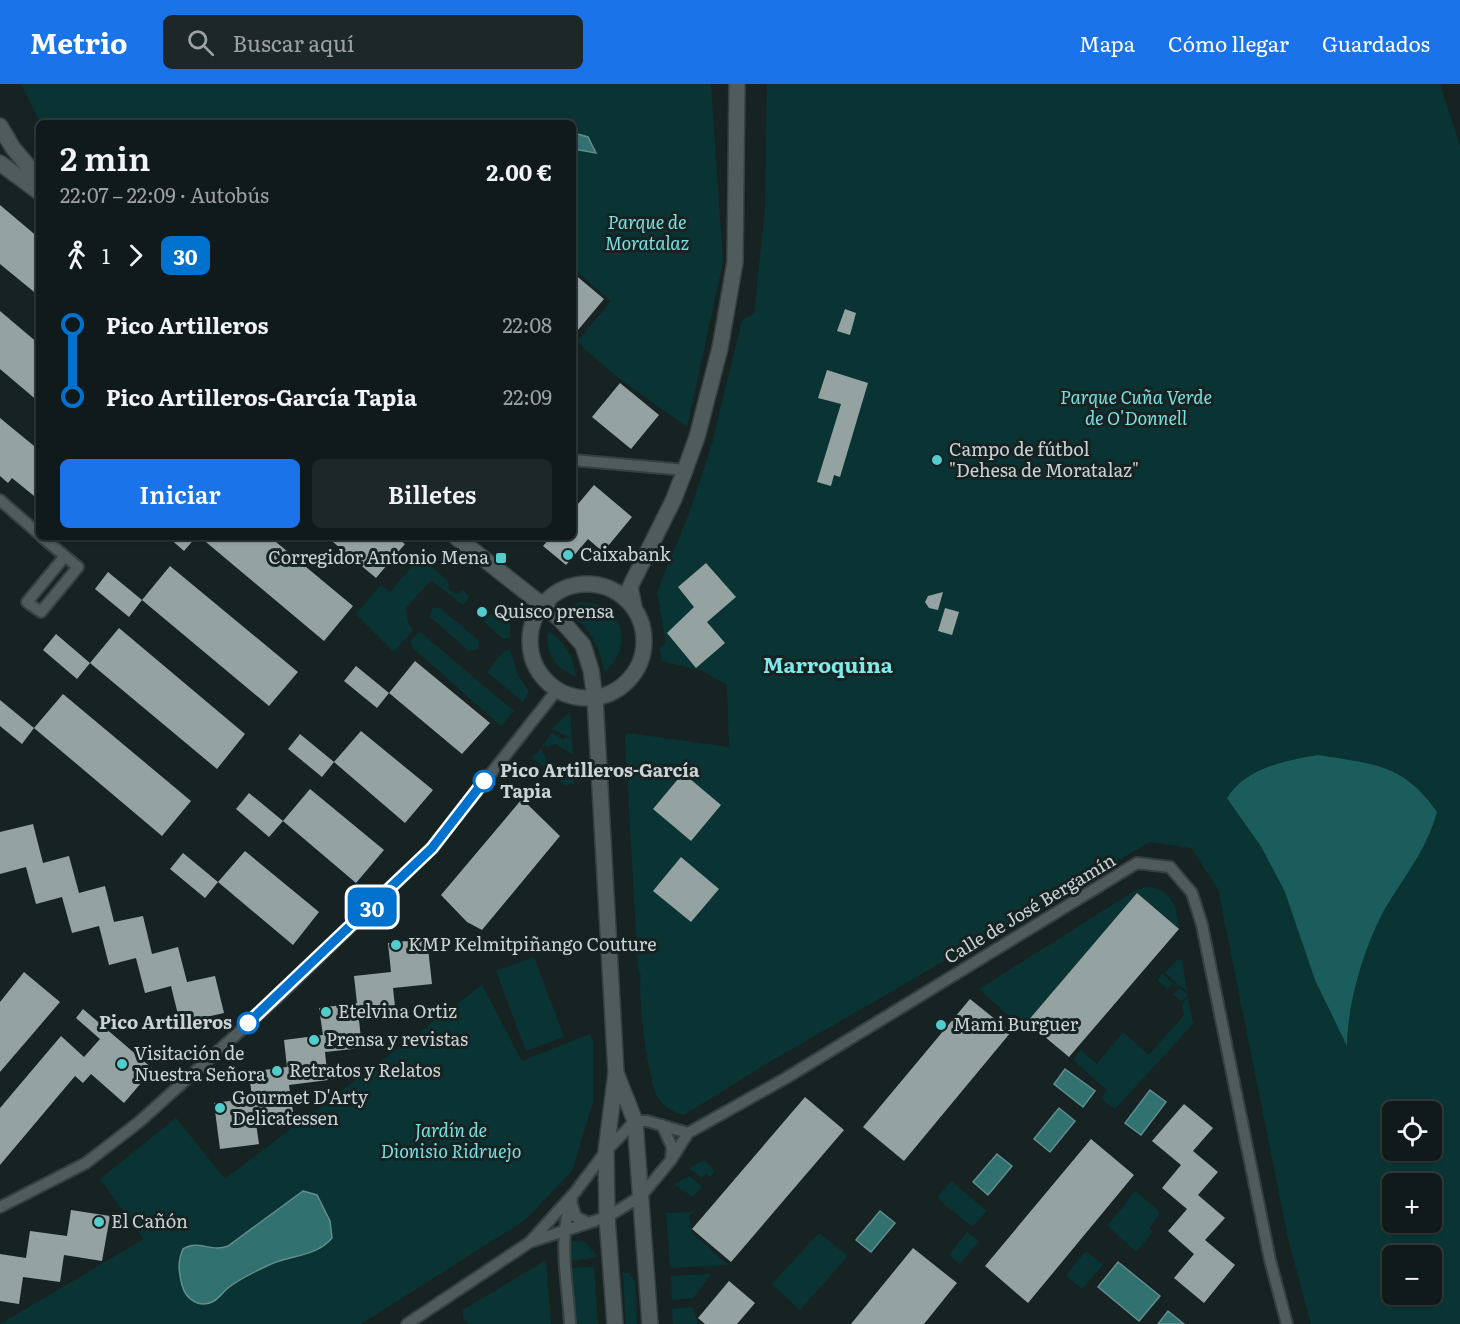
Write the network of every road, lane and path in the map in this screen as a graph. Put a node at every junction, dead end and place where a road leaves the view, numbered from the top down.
1 (737, 84) edge
2 (0, 126) edge
3 (0, 163) edge
4 (36, 175) edge
5 (36, 190) edge
6 (576, 460) edge
7 (686, 470) junction
8 (0, 500) edge
9 (36, 531) edge
10 (46, 540) edge
11 (460, 540) edge
12 (65, 556) junction
13 (622, 589) junction
14 (541, 606) junction
15 (557, 690) junction
16 (596, 698) junction
17 (616, 1073) junction
18 (635, 1121) junction
19 (662, 1125) junction
20 (688, 1133) junction
21 (606, 1151) junction
22 (671, 1160) junction
23 (576, 1191) junction
24 (641, 1196) junction
25 (571, 1202) junction
26 (0, 1207) edge
27 (607, 1217) junction
28 (589, 1223) junction
29 (564, 1233) junction
30 (530, 1242) junction
31 (406, 1324) edge
32 (570, 1324) edge
33 (615, 1324) edge
34 (650, 1324) edge
35 (1287, 1324) edge

1 - 7 main road
2 - 4 main road
3 - 5 main road
6 - 7 street
7 - 13 main road
8 - 9 street
10 - 12 street
11 - 14 main road
12 - 12 street
13 - 14 main road
13 - 16 main road
14 - 15 main road
14 - 16 main road
15 - 16 main road
15 - 26 street
16 - 17 main road
17 - 18 main road
17 - 21 main road
18 - 19 street
18 - 21 street
18 - 24 main road
19 - 20 street
19 - 22 street
20 - 22 street, Calle de José Bergamín
20 - 35 street, Calle de José Bergamín
21 - 23 street
21 - 27 main road
22 - 24 street, Calle de José Bergamín
23 - 25 street
23 - 30 street
24 - 27 street, Calle de José Bergamín
24 - 34 main road
25 - 28 street
25 - 29 street
27 - 28 street, Calle de José Bergamín
27 - 33 main road
28 - 29 street, Calle de José Bergamín
29 - 30 street, Calle de José Bergamín
29 - 32 street
30 - 31 street

